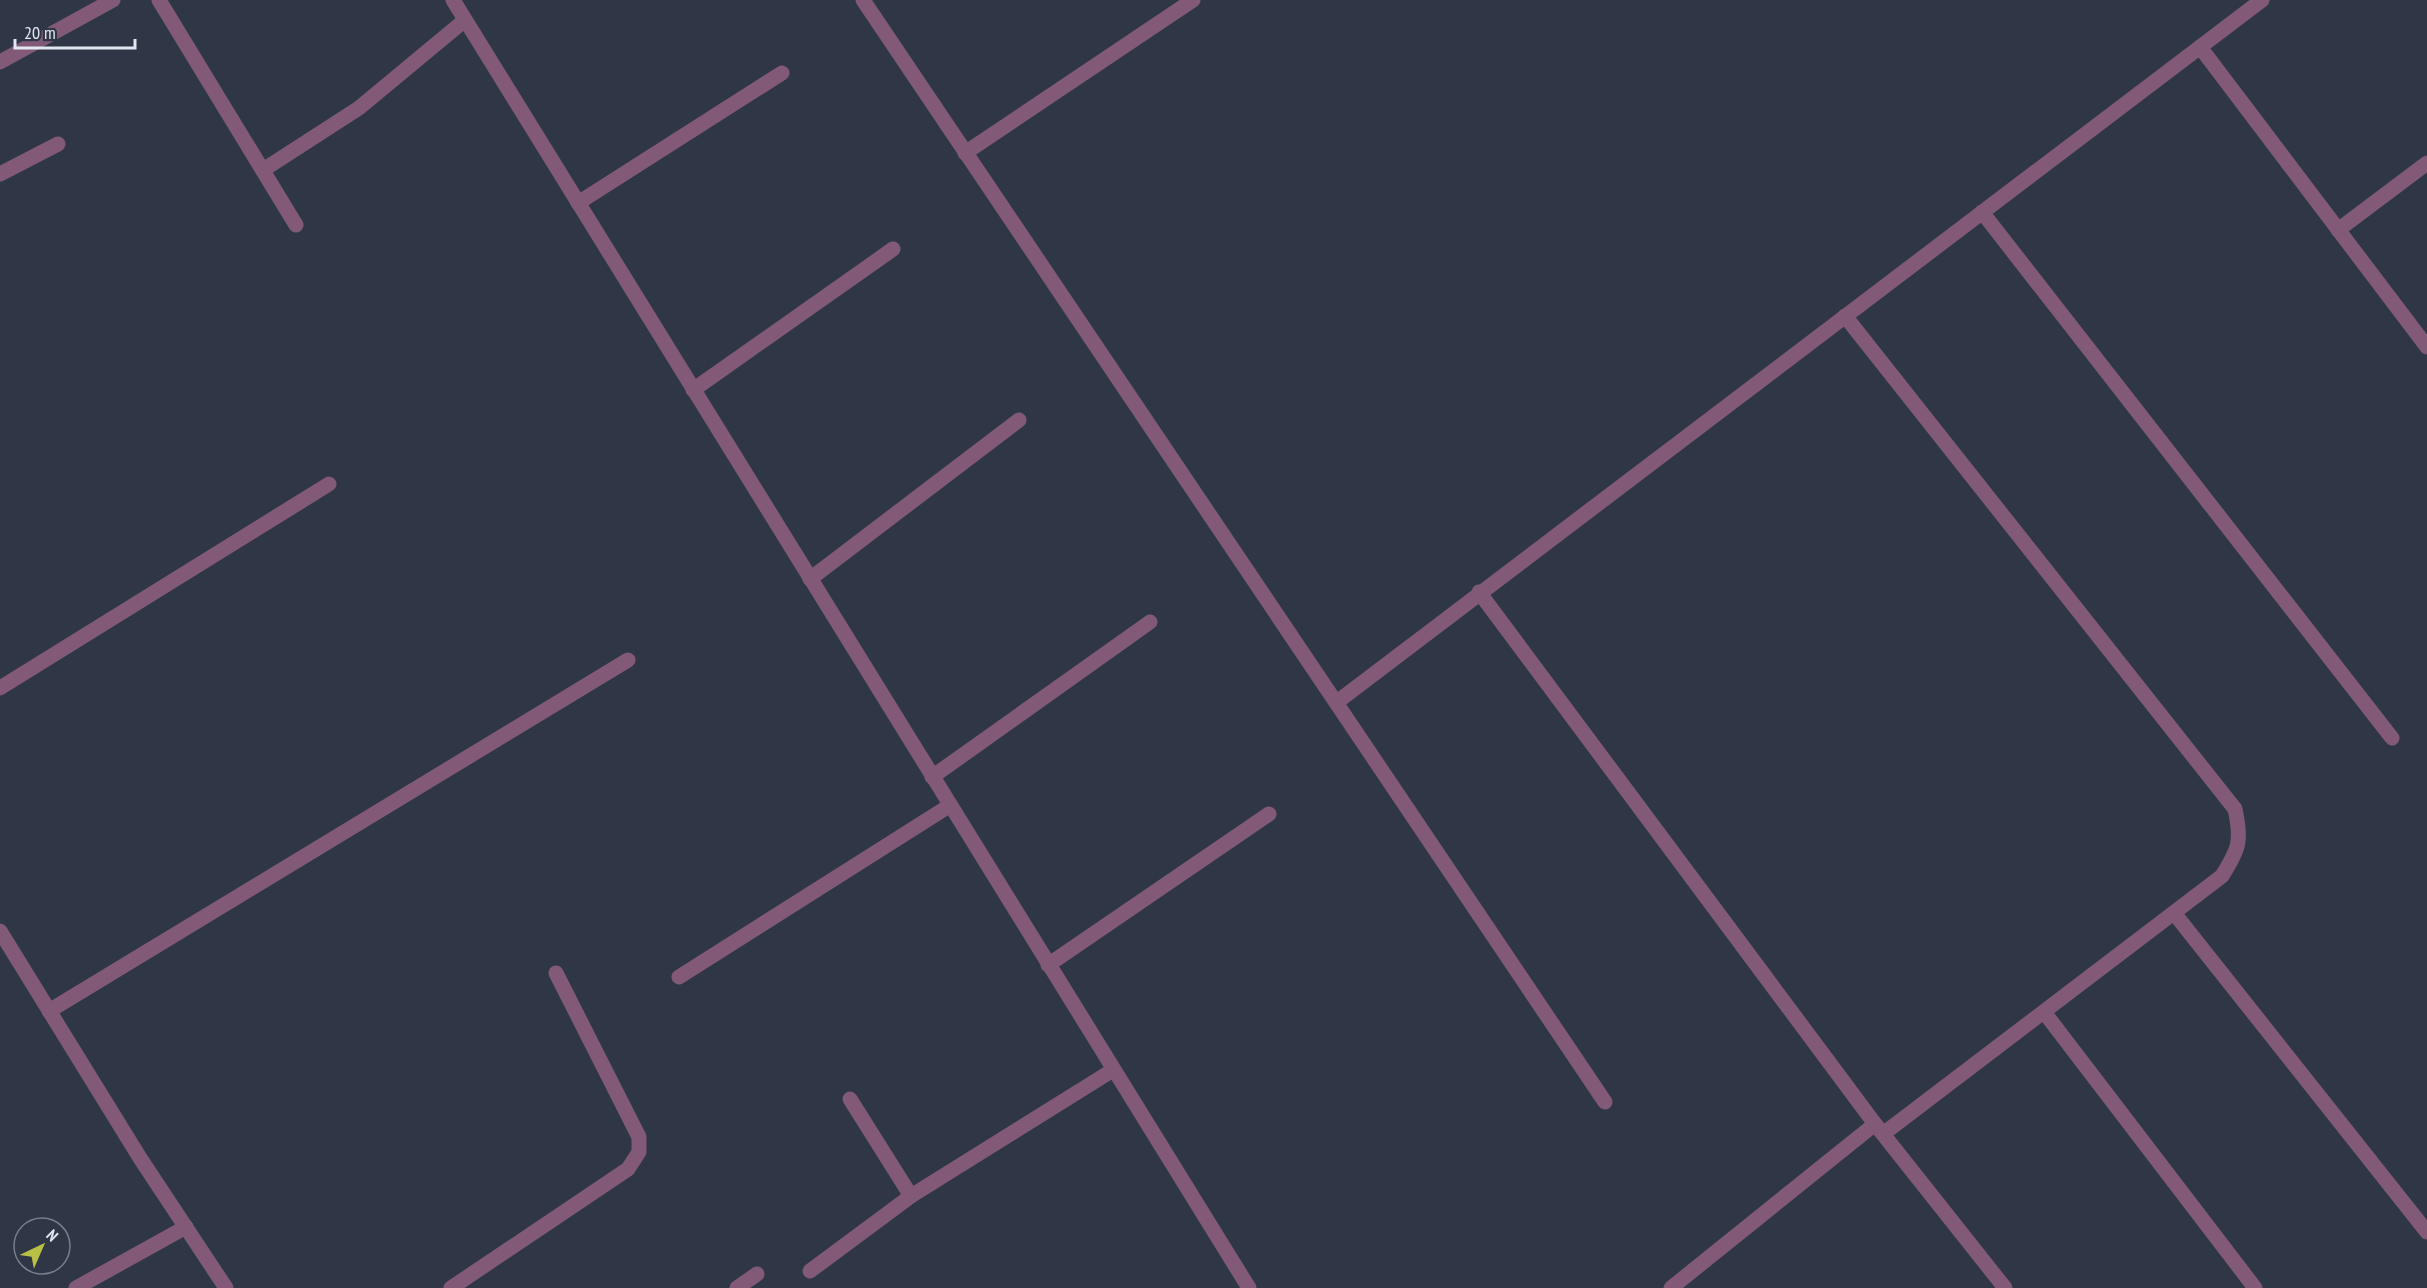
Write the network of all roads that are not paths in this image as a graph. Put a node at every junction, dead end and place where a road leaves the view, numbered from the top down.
1 (114, 0) edge
2 (159, 0) edge
3 (453, 0) edge
4 (863, 0) edge
5 (1193, 0) edge
6 (2262, 0) edge
7 (465, 20) junction
8 (2200, 47) junction
9 (0, 62) edge
10 (782, 73) dead end
11 (57, 144) dead end
12 (965, 153) junction
13 (2427, 163) edge
14 (262, 170) junction
15 (0, 174) edge
16 (578, 203) junction
17 (1982, 213) junction
18 (296, 225) dead end
19 (2338, 230) junction
20 (893, 249) dead end
21 (1845, 316) junction
22 (2427, 346) edge
23 (693, 390) junction
24 (1019, 420) dead end
25 (329, 484) dead end
26 (810, 579) junction
27 (1479, 592) junction
28 (1150, 622) dead end
29 (628, 660) dead end
30 (0, 688) edge
31 (1337, 702) junction
32 (2392, 738) dead end
33 (932, 777) junction
34 (949, 806) junction
35 (1269, 814) dead end
36 (2174, 913) junction
37 (0, 931) edge
38 (1048, 965) junction
39 (556, 973) dead end
40 (679, 977) dead end
41 (49, 1011) junction
42 (2044, 1012) junction
43 (1113, 1070) junction
44 (850, 1099) dead end
45 (1605, 1102) dead end
46 (1879, 1129) junction
47 (911, 1196) junction
48 (186, 1227) junction
49 (2427, 1232) edge
50 (810, 1271) dead end
51 (757, 1274) dead end
52 (76, 1288) edge
53 (226, 1288) edge
54 (451, 1288) edge
55 (737, 1288) edge
56 (1249, 1288) edge
57 (1671, 1288) edge
58 (2005, 1288) edge
59 (2255, 1288) edge

1 - 9 street
2 - 14 street
3 - 7 street
4 - 12 street
5 - 12 street
6 - 8 street
7 - 14 street
7 - 16 street
8 - 17 street
8 - 19 street
10 - 16 street
11 - 15 street
12 - 31 street
13 - 19 street
14 - 18 street
16 - 23 street
17 - 21 street
17 - 32 street
19 - 22 street
20 - 23 street
21 - 27 street
21 - 36 street
23 - 26 street
24 - 26 street
25 - 30 street
26 - 33 street
27 - 31 street
27 - 46 street
28 - 33 street
29 - 41 street
31 - 45 street
33 - 34 street
34 - 38 street
34 - 40 street
35 - 38 street
36 - 42 street
36 - 49 street
37 - 41 street
38 - 43 street
39 - 54 street
41 - 48 street
42 - 46 street
42 - 59 street
43 - 47 street
43 - 56 street
44 - 47 street
46 - 57 street
46 - 58 street
47 - 50 street
48 - 52 street
48 - 53 street
51 - 55 street

